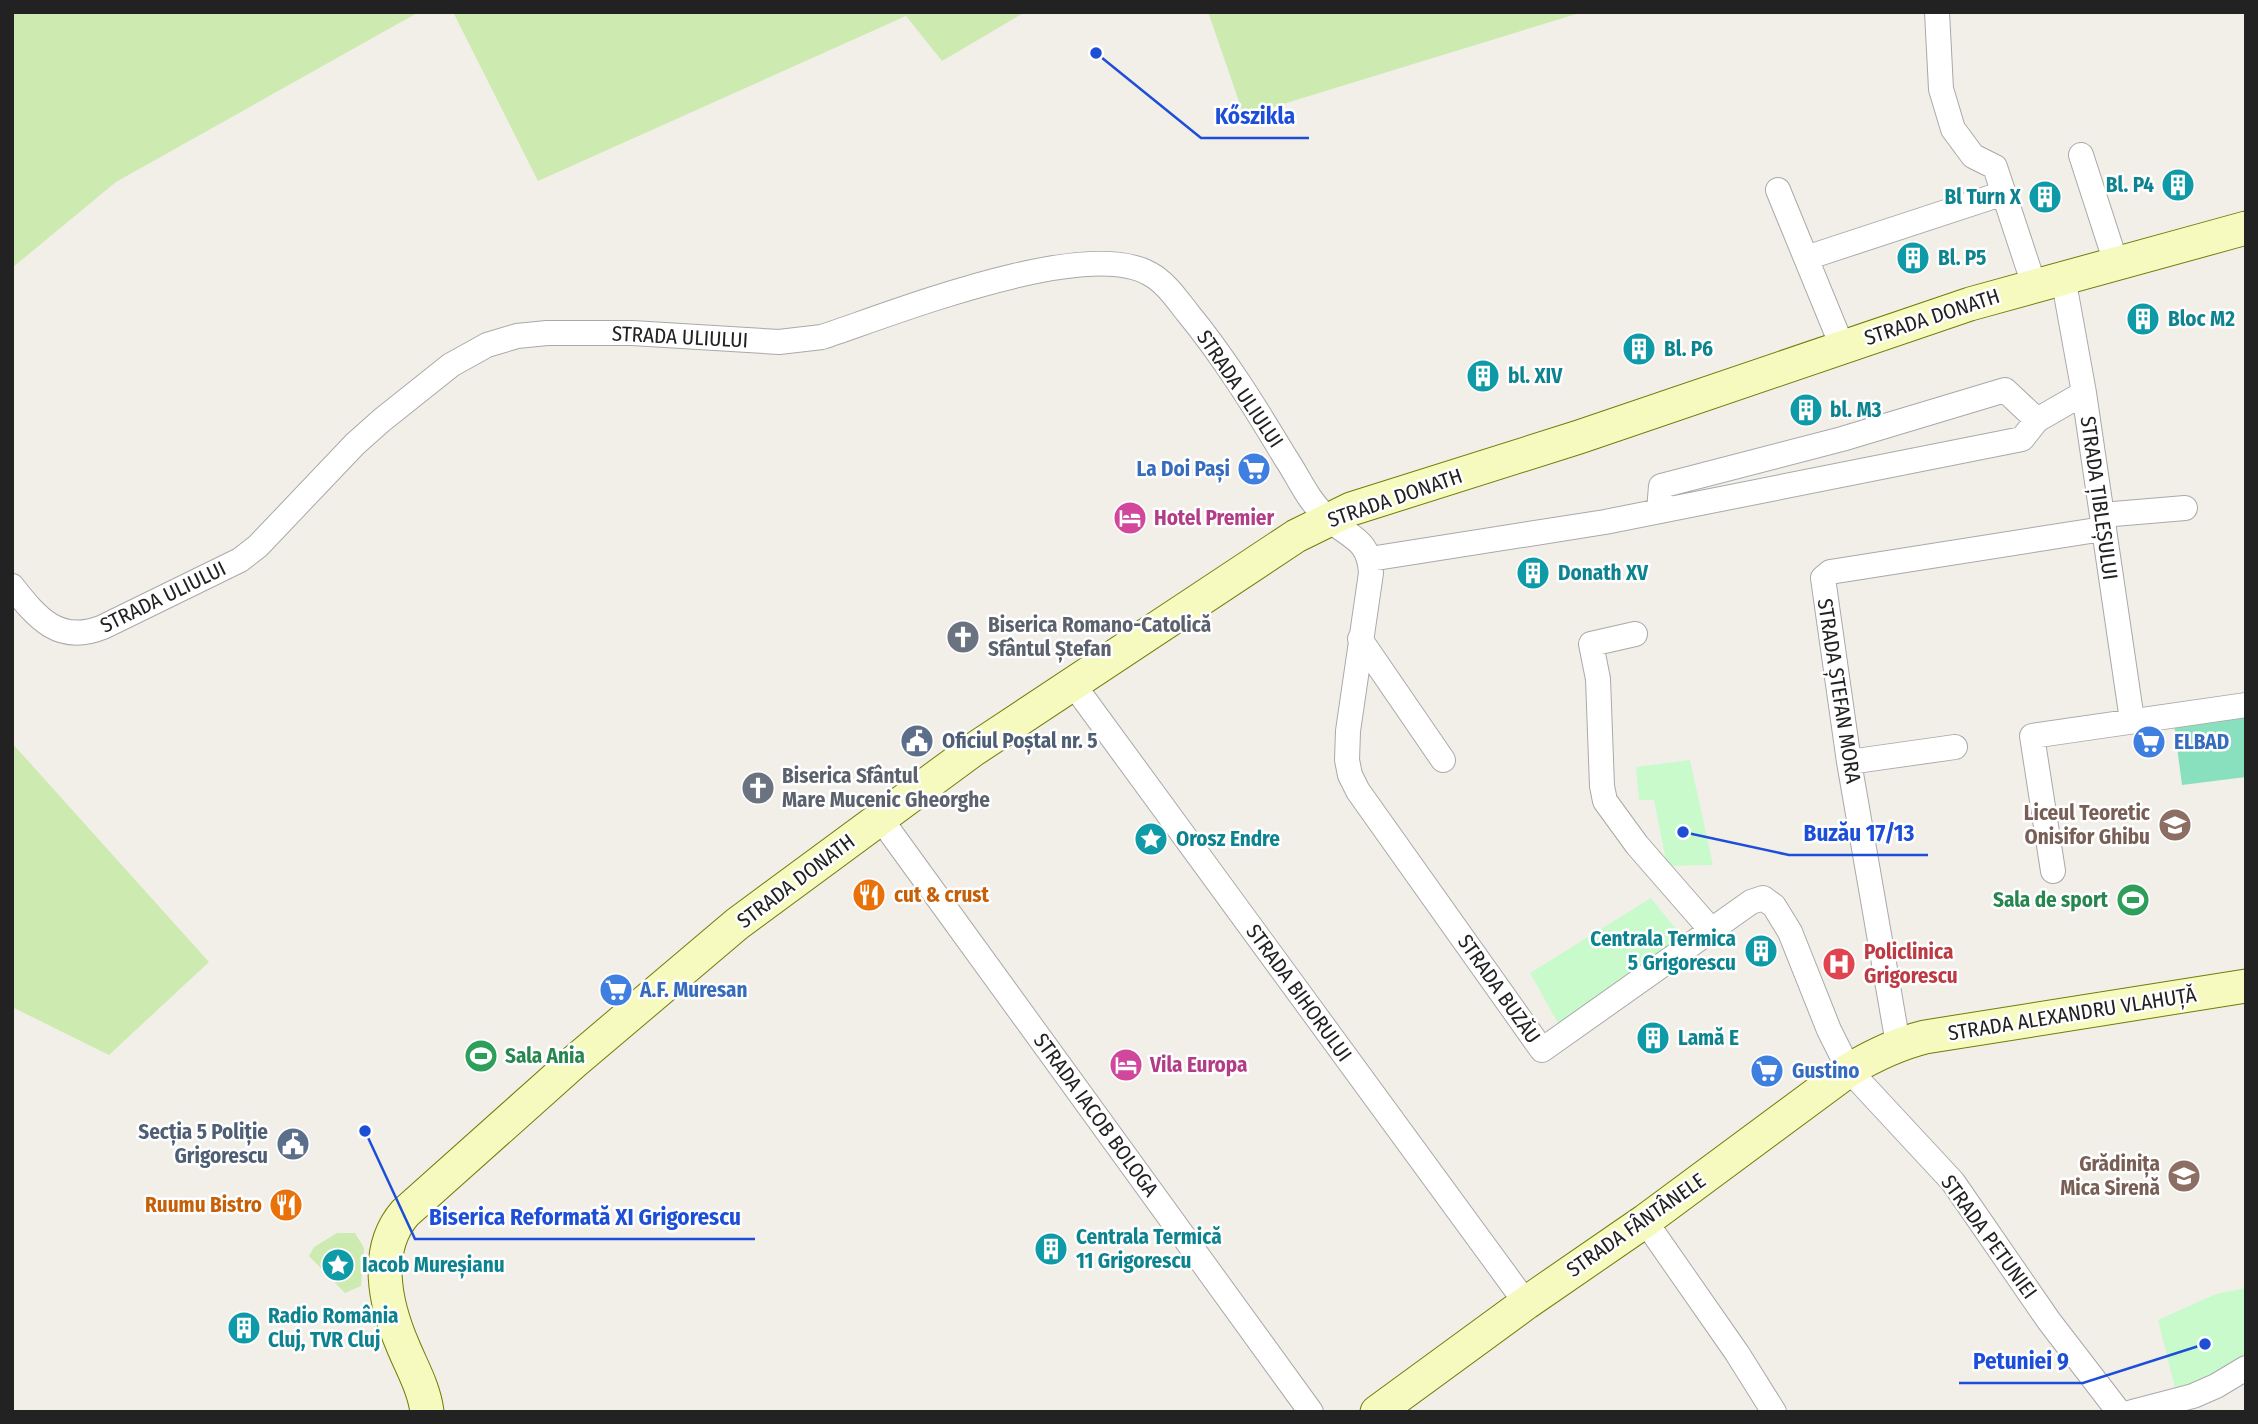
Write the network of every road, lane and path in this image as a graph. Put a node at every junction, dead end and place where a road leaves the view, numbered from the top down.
1 (1937, 12) edge
2 (2081, 155) dead end
3 (1778, 190) dead end
4 (2004, 193) junction
5 (2246, 228) edge
6 (1806, 258) junction
7 (2116, 262) junction
8 (2048, 281) junction
9 (1842, 346) junction
10 (2084, 393) junction
11 (2037, 420) junction
12 (2185, 508) dead end
13 (1659, 511) junction
14 (1328, 519) junction
15 (2103, 522) junction
16 (1370, 559) junction
17 (12, 586) edge
18 (1635, 634) dead end
19 (1360, 639) junction
20 (1073, 684) junction
21 (2246, 705) edge
22 (2132, 720) junction
23 (1955, 747) dead end
24 (1443, 760) dead end
25 (1849, 762) junction
26 (880, 818) junction
27 (2053, 871) dead end
28 (1712, 931) junction
29 (2246, 986) edge
30 (1898, 1044) junction
31 (1849, 1070) junction
32 (1645, 1221) junction
33 (1526, 1303) junction
34 (2246, 1368) edge
35 (427, 1412) edge
36 (1311, 1412) edge
37 (1377, 1412) edge
38 (1774, 1412) edge
39 (2119, 1412) edge
40 (2132, 1412) edge

1 - 4 street, STRADA ȚIBLEȘULUI
2 - 7 street
3 - 6 street
4 - 6 street
4 - 8 street, STRADA ȚIBLEȘULUI
5 - 7 main road, STRADA DONATH
6 - 9 street
7 - 8 main road, STRADA DONATH
8 - 9 main road, STRADA DONATH
8 - 10 street, STRADA ȚIBLEȘULUI
9 - 14 main road, STRADA DONATH
10 - 11 street
10 - 15 street, STRADA ȚIBLEȘULUI
11 - 13 street
11 - 13 street
12 - 15 street
13 - 16 street
14 - 16 street
14 - 17 street, STRADA ULIULUI
14 - 20 main road, STRADA DONATH
15 - 22 street, STRADA ȚIBLEȘULUI
15 - 25 street, STRADA ȘTEFAN MORA
16 - 19 street, STRADA BUZĂU
18 - 28 street
19 - 24 street
19 - 28 street, STRADA BUZĂU
20 - 26 main road, STRADA DONATH
20 - 33 street, STRADA BIHORULUI
21 - 22 street
22 - 27 street
23 - 25 street
25 - 30 street, STRADA ȘTEFAN MORA
26 - 35 main road, STRADA DONATH
26 - 36 street, STRADA IACOB BOLOGA
28 - 31 street, STRADA BUZĂU
29 - 30 main road, STRADA ALEXANDRU VLAHUȚĂ
30 - 31 main road, STRADA FÂNTÂNELE
31 - 32 main road, STRADA FÂNTÂNELE
31 - 39 street, STRADA PETUNIEI
32 - 33 main road, STRADA FÂNTÂNELE
32 - 38 street
33 - 37 main road, STRADA FÂNTÂNELE
34 - 40 street

